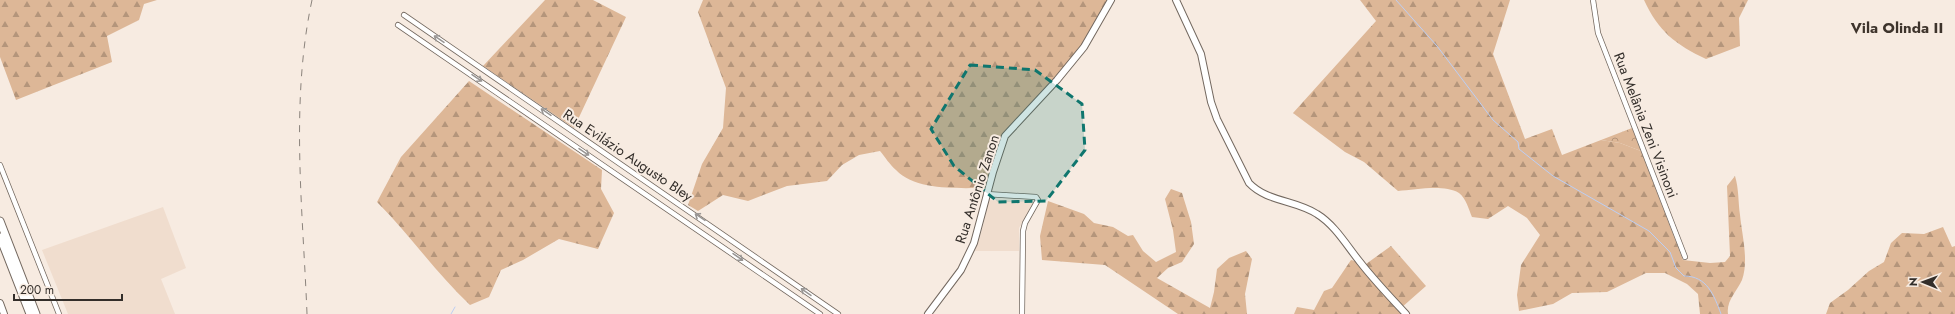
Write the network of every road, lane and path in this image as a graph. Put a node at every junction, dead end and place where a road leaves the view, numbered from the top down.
1 (1111, 0) edge
2 (1176, 0) edge
3 (1593, 0) edge
4 (404, 15) dead end
5 (398, 25) dead end
6 (0, 165) edge
7 (986, 194) junction
8 (0, 221) edge
9 (0, 238) edge
10 (1685, 257) dead end
11 (0, 304) edge
12 (4, 314) edge
13 (30, 314) edge
14 (36, 314) edge
15 (59, 314) edge
16 (820, 314) edge
17 (838, 314) edge
18 (928, 314) edge
19 (1022, 314) edge
20 (1406, 314) edge

1 - 7 main road, Rua Antônio Zanon
2 - 20 main road
3 - 10 street, Rua Melânia Zeni Visinoni
17 -> 4 street, Rua Evilázio Augusto Bley
5 -> 16 street, Rua Evilázio Augusto Bley
6 - 15 street
7 - 18 main road, Rua Antônio Zanon
7 - 19 street
8 - 14 highway
9 - 13 highway
11 - 12 main road

